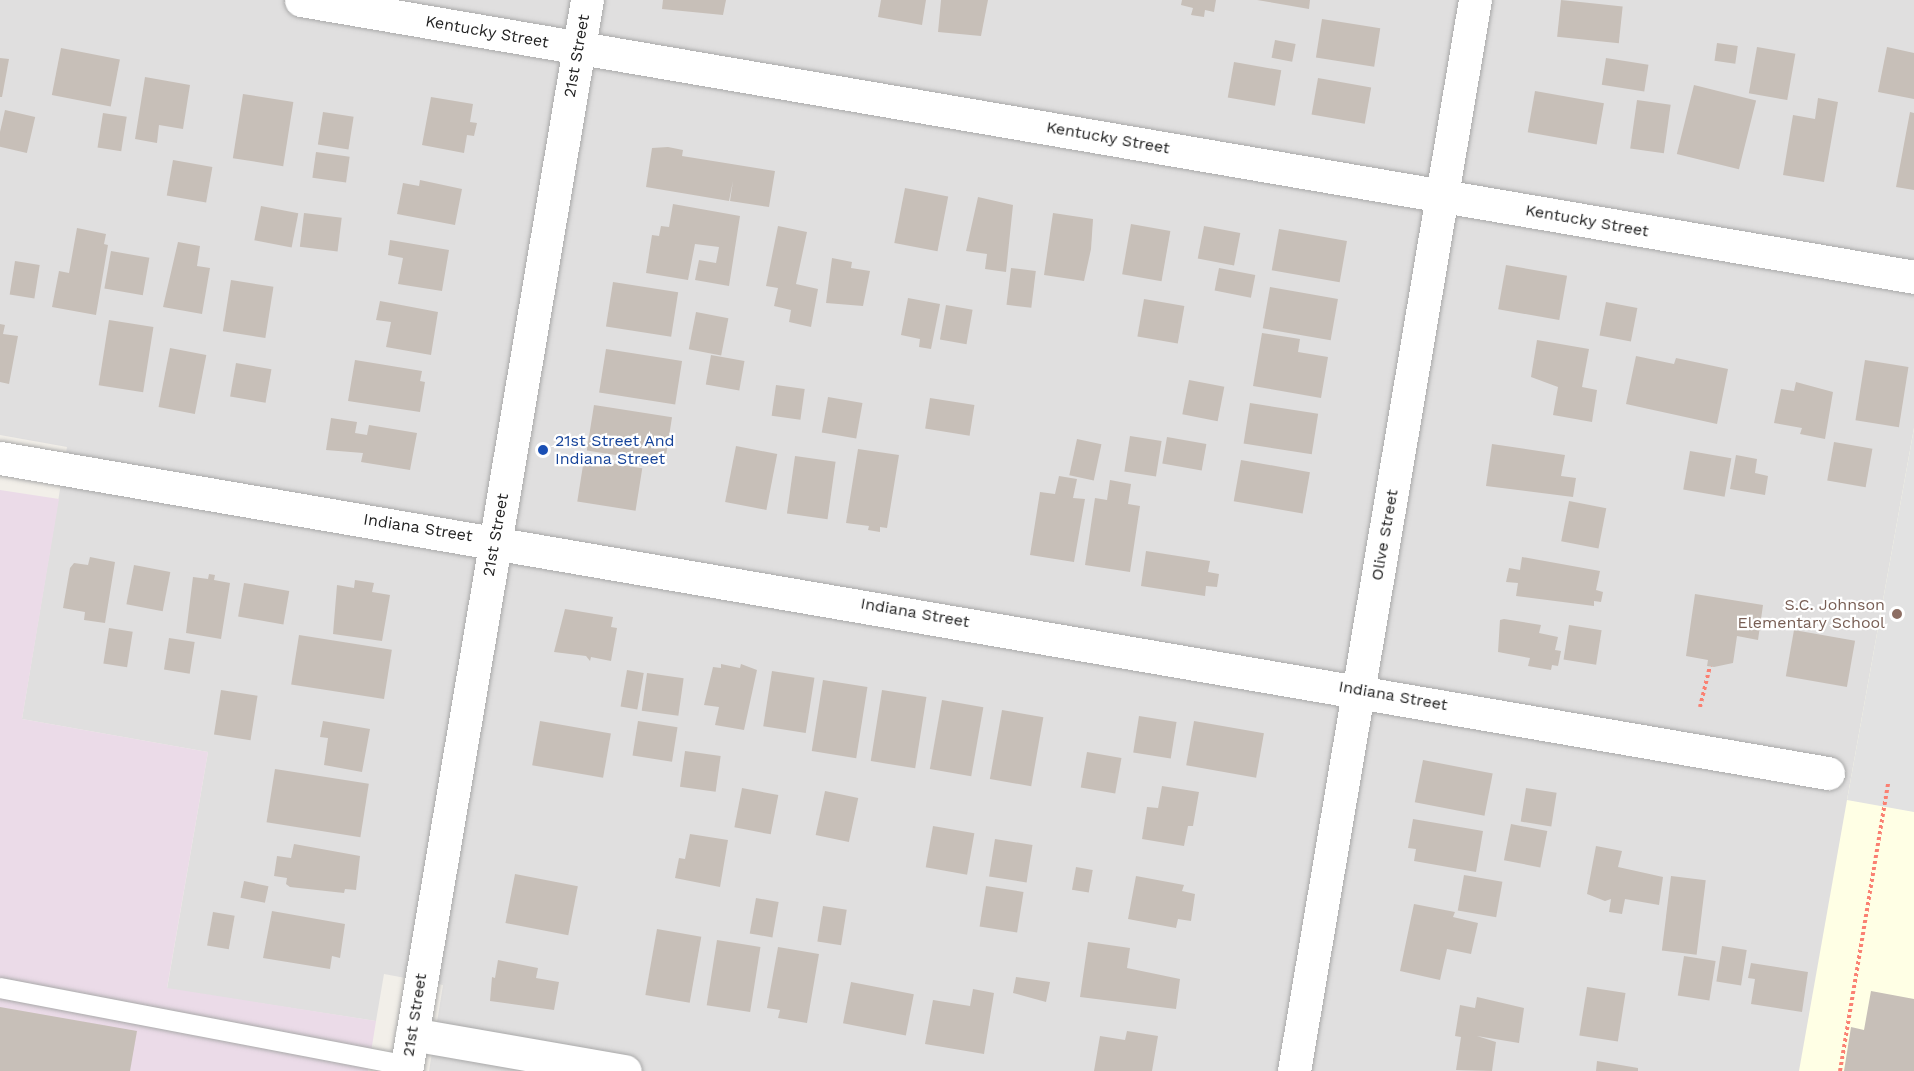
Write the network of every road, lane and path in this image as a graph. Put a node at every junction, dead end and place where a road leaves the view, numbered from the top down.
1 (301, 0) edge
2 (587, 0) edge
3 (1475, 0) edge
4 (579, 47) junction
5 (1442, 196) junction
6 (1914, 277) edge
7 (0, 458) edge
8 (495, 541) junction
9 (1710, 666) dead end
10 (1359, 691) junction
11 (1700, 707) dead end
12 (1828, 772) dead end
13 (1888, 783) dead end
14 (0, 988) edge
15 (412, 1034) junction
16 (407, 1069) edge
17 (626, 1071) edge
18 (1294, 1071) edge
19 (1840, 1071) edge

1 - 4 street, Kentucky Street
2 - 4 street, 21st Street
3 - 5 street, Olive Street
4 - 5 street, Kentucky Street
4 - 8 street, 21st Street
5 - 6 street, Kentucky Street
5 - 10 street, Olive Street
7 - 8 street, Indiana Street
8 - 10 street, Indiana Street
8 - 15 street, 21st Street
9 - 11 path
10 - 12 street, Indiana Street
10 - 18 street, Olive Street
13 - 19 path
14 - 16 lane
15 - 16 street, 21st Street
15 - 17 street

